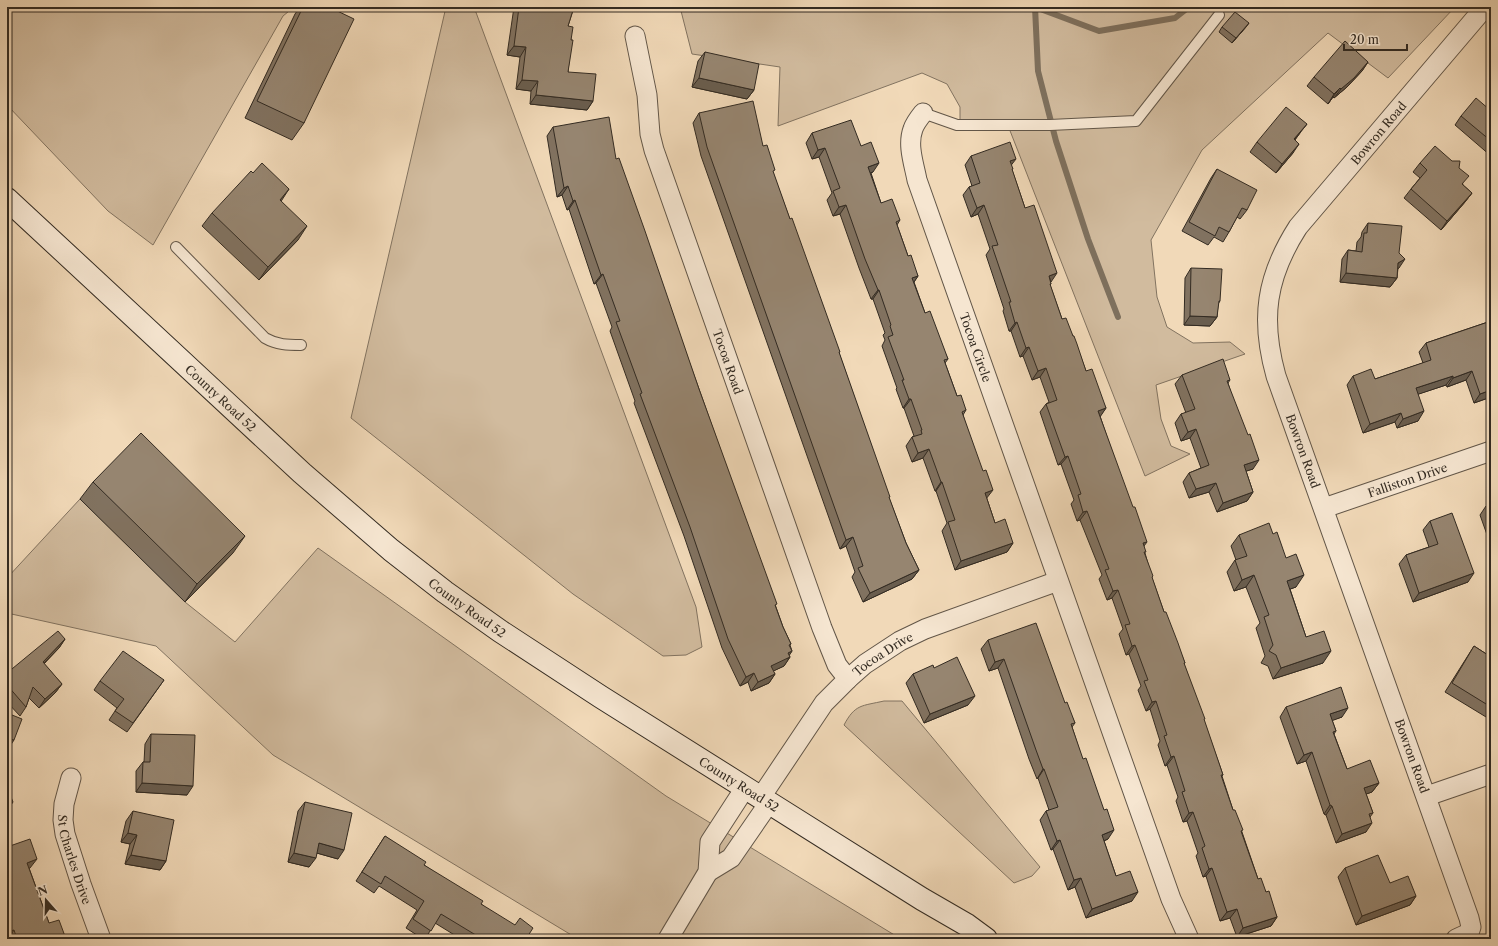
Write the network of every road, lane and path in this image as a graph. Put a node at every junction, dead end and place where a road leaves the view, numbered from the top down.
1 (1485, 7) edge
2 (1219, 15) dead end
3 (636, 36) dead end
4 (923, 113) joint
5 (7, 199) edge
6 (176, 247) dead end
7 (301, 345) dead end
8 (1491, 451) edge
9 (1324, 508) junction
10 (1058, 581) junction
11 (848, 679) junction
12 (1491, 774) edge
13 (71, 778) dead end
14 (758, 796) junction
15 (1427, 796) junction
16 (708, 872) junction
17 (101, 939) edge
18 (668, 939) edge
19 (986, 939) edge
20 (1188, 939) edge
21 (1456, 939) edge

1 - 9 street, Bowron Road
2 - 4 lane
3 - 11 street, Tocoa Road
4 - 10 street, Tocoa Circle
5 - 14 main road, County Road 52
6 - 7 lane
8 - 9 street, Falliston Drive
9 - 15 street, Bowron Road
10 - 11 street, Tocoa Drive
10 - 20 street
11 - 14 street, Tocoa Drive
12 - 15 street
13 - 17 street, St Charles Drive
14 - 16 street
14 - 16 street
14 - 19 main road, County Road 52
15 - 21 street, Bowron Road
16 - 18 street

